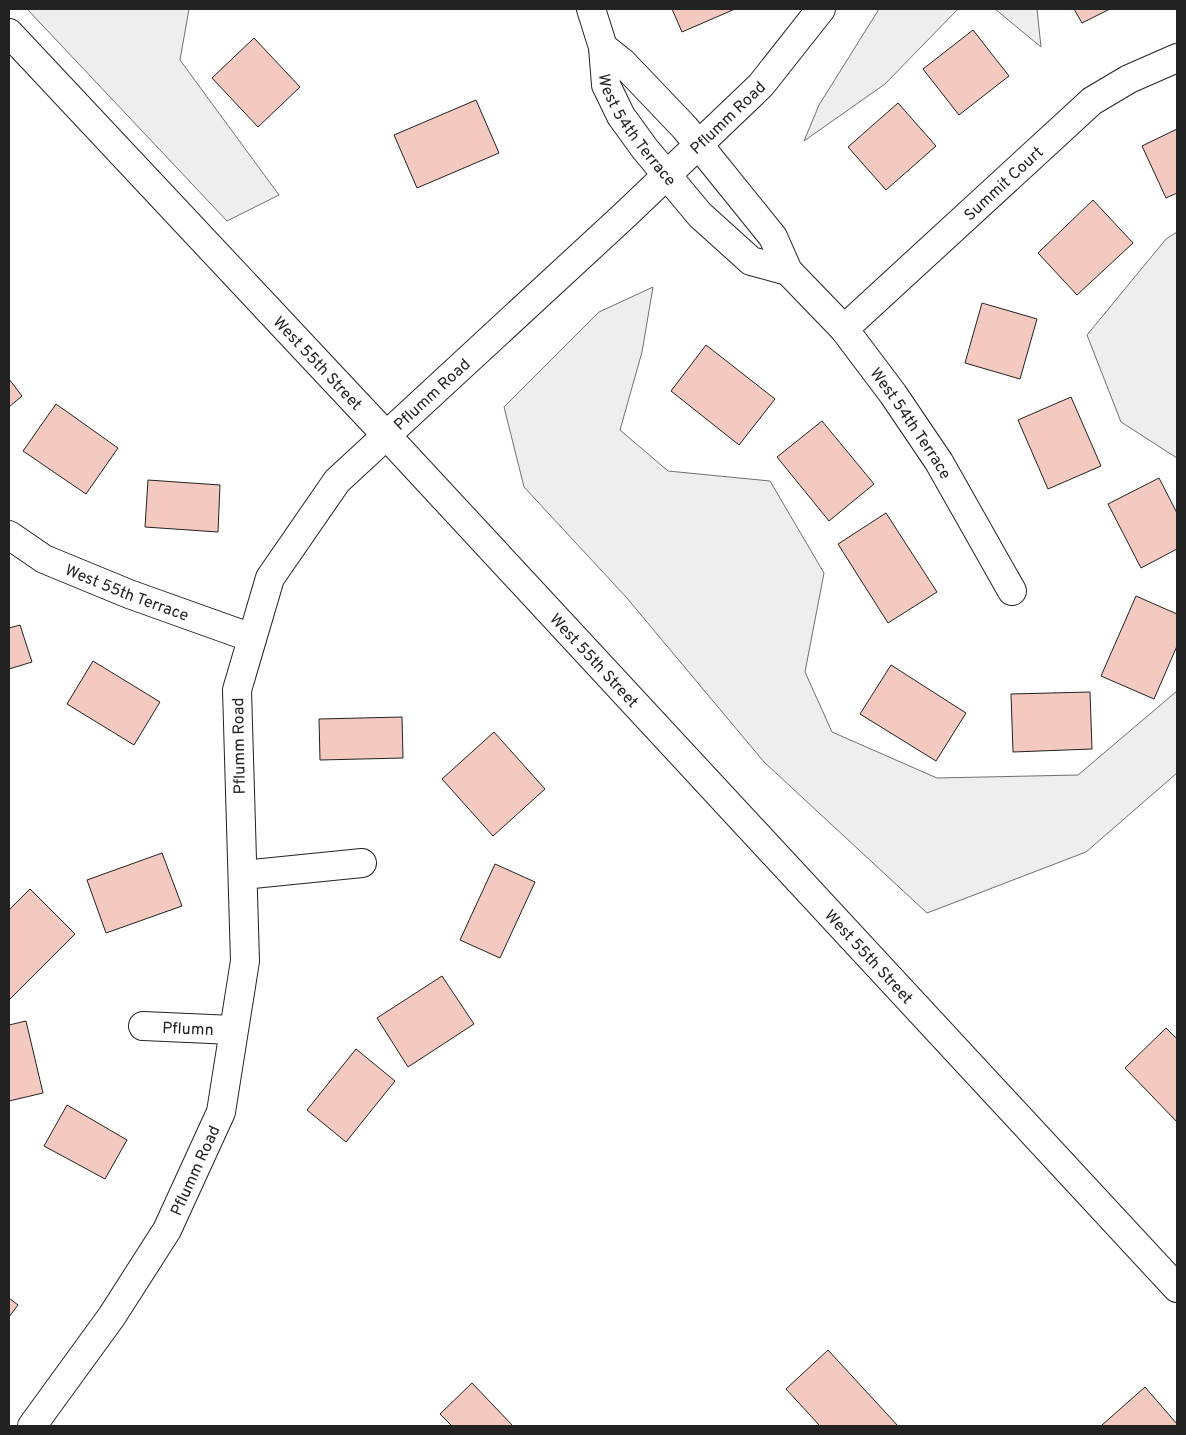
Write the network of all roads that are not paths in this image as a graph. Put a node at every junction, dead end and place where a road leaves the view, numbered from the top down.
1 (591, 9) edge
2 (821, 9) edge
3 (9, 33) edge
4 (603, 47) junction
5 (1177, 58) edge
6 (699, 145) junction
7 (667, 175) junction
8 (788, 271) junction
9 (844, 329) junction
10 (387, 436) junction
11 (9, 535) edge
12 (1012, 591) dead end
13 (252, 638) junction
14 (362, 863) dead end
15 (243, 875) junction
16 (143, 1026) dead end
17 (233, 1030) junction
18 (1177, 1288) edge
19 (32, 1426) edge

1 - 4 street, West 54th Terrace
2 - 6 street, Pflumm Road
3 - 10 street, West 55th Street
4 - 6 street, West 54th Terrace
4 - 7 street, West 54th Terrace
5 - 9 street, Summit Court
6 - 7 street, Pflumm Road
6 - 8 street, West 54th Terrace
7 - 8 street, West 54th Terrace
7 - 10 street, Pflumm Road
8 - 9 street, West 54th Terrace
9 - 12 street, West 54th Terrace
10 - 13 street, Pflumm Road
10 - 18 street, West 55th Street
11 - 13 street, West 55th Terrace
13 - 15 street, Pflumm Road
14 - 15 street
15 - 17 street, Pflumm Road
16 - 17 street, Pflumn
17 - 19 street, Pflumm Road

